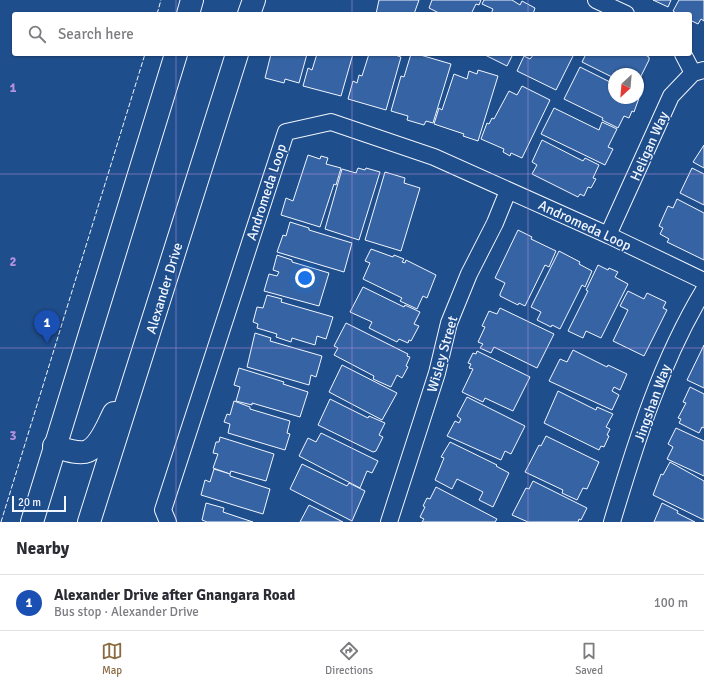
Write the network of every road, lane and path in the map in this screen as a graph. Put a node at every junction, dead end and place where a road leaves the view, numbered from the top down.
1 (192, 0) edge
2 (254, 0) edge
3 (596, 0) edge
4 (189, 12) edge
5 (250, 12) edge
6 (622, 12) edge
7 (175, 56) edge
8 (236, 56) edge
9 (685, 56) edge
10 (699, 71) edge
11 (508, 190) junction
12 (608, 235) junction
13 (704, 281) edge
14 (704, 290) edge
15 (140, 362) junction
16 (54, 446) junction
17 (32, 522) edge
18 (89, 522) edge
19 (168, 522) edge
20 (389, 522) edge
21 (612, 522) edge

1 - 4 main road
2 - 5 main road
3 - 6 street
7 - 16 main road
8 - 15 main road, Alexander Drive
9 - 10 street
10 - 12 street, Heligan Way
11 - 12 street, Andromeda Loop
11 - 19 street, Andromeda Loop
11 - 20 street, Wisley Street
12 - 13 street, Andromeda Loop
14 - 21 street, Jingshan Way
15 - 16 main road
15 - 18 main road, Alexander Drive
16 - 17 main road

